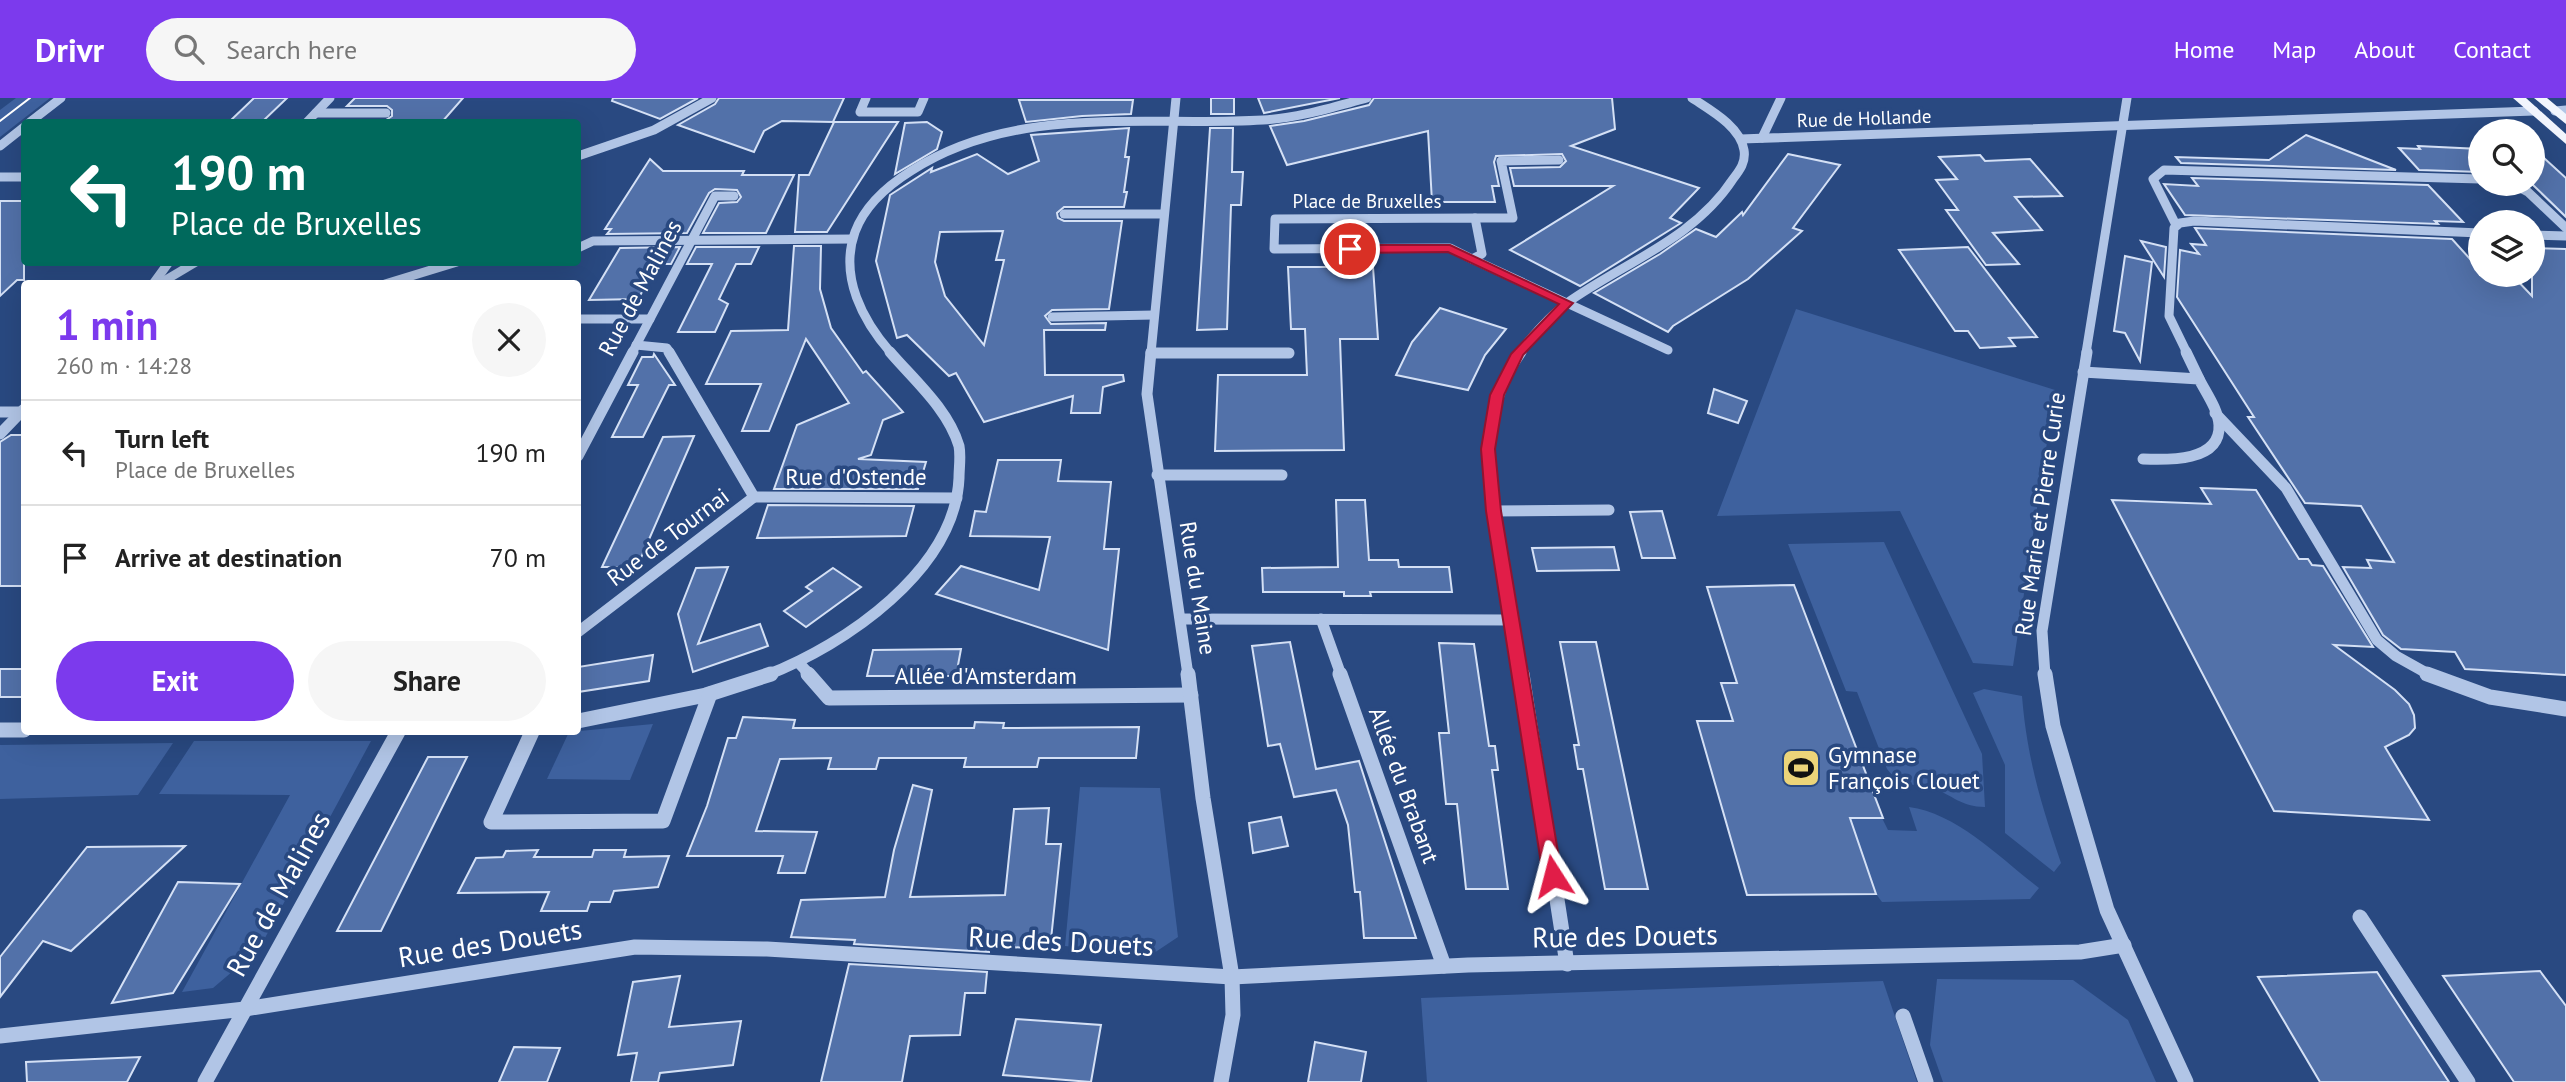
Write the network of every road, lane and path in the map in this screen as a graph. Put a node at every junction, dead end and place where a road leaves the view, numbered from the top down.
1 (61, 98) edge
2 (330, 98) edge
3 (712, 98) edge
4 (866, 98) edge
5 (923, 98) edge
6 (1176, 98) edge
7 (1367, 98) edge
8 (1692, 98) edge
9 (1780, 98) edge
10 (2127, 98) edge
11 (2519, 98) edge
12 (2540, 98) edge
13 (2561, 110) edge
14 (2534, 111) junction
15 (316, 113) junction
16 (386, 113) dead end
17 (34, 119) edge
18 (310, 119) edge
19 (1174, 120) junction
20 (2566, 120) edge
21 (2123, 124) junction
22 (21, 129) edge
23 (1762, 138) junction
24 (1741, 139) junction
25 (2566, 140) edge
26 (0, 146) edge
27 (581, 155) edge
28 (1559, 160) dead end
29 (0, 177) edge
30 (21, 177) edge
31 (2468, 178) edge
32 (734, 196) dead end
33 (2532, 196) edge
34 (1064, 214) dead end
35 (1164, 214) junction
36 (1475, 218) junction
37 (2176, 225) junction
38 (2566, 228) edge
39 (2468, 232) edge
40 (2545, 235) edge
41 (2566, 236) edge
42 (692, 239) junction
43 (852, 239) junction
44 (581, 246) edge
45 (1472, 259) junction
46 (190, 266) edge
47 (444, 266) edge
48 (166, 280) edge
49 (398, 280) edge
50 (1567, 303) junction
51 (1154, 315) junction
52 (1052, 317) dead end
53 (581, 319) edge
54 (650, 319) junction
55 (636, 345) junction
56 (1668, 350) dead end
57 (1289, 353) dead end
58 (1151, 354) junction
59 (2082, 372) junction
60 (2199, 379) junction
61 (21, 411) edge
62 (0, 412) edge
63 (2215, 413) junction
64 (21, 414) edge
65 (0, 434) edge
66 (581, 450) edge
67 (2143, 459) dead end
68 (1157, 475) junction
69 (1282, 475) dead end
70 (754, 497) junction
71 (957, 498) junction
72 (1609, 510) dead end
73 (1493, 511) junction
74 (1181, 619) junction
75 (1321, 620) junction
76 (1513, 620) junction
77 (581, 630) edge
78 (798, 662) junction
79 (710, 694) junction
80 (1191, 695) junction
81 (2566, 709) edge
82 (581, 720) edge
83 (0, 730) edge
84 (21, 730) edge
85 (395, 735) edge
86 (531, 735) edge
87 (2360, 917) dead end
88 (2124, 945) junction
89 (1566, 964) junction
90 (1444, 966) junction
91 (1232, 977) junction
92 (245, 1009) junction
93 (1903, 1016) dead end
94 (0, 1036) edge
95 (205, 1082) edge
96 (1220, 1082) edge
97 (1926, 1082) edge
98 (2186, 1082) edge
99 (2468, 1082) edge

1 - 17 street
2 - 15 street
3 - 27 street
4 - 5 street
6 - 19 street, Rue du Maine
7 - 19 street
8 - 24 street
9 - 23 street
10 - 21 street, Rue Marie et Pierre Curie
11 - 14 main road
12 - 13 main road
13 - 20 main road
14 - 21 street, Rue de Hollande
14 - 25 main road
15 - 16 street
15 - 18 street
19 - 35 street, Rue du Maine
19 - 43 street
21 - 23 street, Rue de Hollande
21 - 59 street, Rue Marie et Pierre Curie
22 - 26 street
23 - 24 street, Rue de Hollande
24 - 50 street
28 - 36 street
29 - 30 street
31 - 37 street
32 - 42 street, Rue de Malines
33 - 38 street
34 - 35 street
35 - 51 street, Rue du Maine
36 - 45 street
36 - 45 street, Place de Bruxelles
37 - 39 street
37 - 60 street
40 - 41 street
42 - 43 street
42 - 44 street
42 - 54 street, Rue de Malines
43 - 71 street
45 - 50 street, Place de Bruxelles
46 - 48 street
47 - 49 street
50 - 56 street
50 - 73 street
51 - 52 street
51 - 58 street, Rue du Maine
53 - 54 street
54 - 55 street, Rue de Malines
55 - 66 street, Rue de Malines
55 - 70 street, Rue de Tournai
57 - 58 street
58 - 68 street, Rue du Maine
59 - 60 street
59 - 88 street, Rue Marie et Pierre Curie
60 - 63 street
61 - 62 street
63 - 67 street
63 - 81 street
64 - 65 street
68 - 69 street
68 - 74 street, Rue du Maine
70 - 71 street, Rue d'Ostende
70 - 77 street, Rue de Tournai
71 - 78 street
72 - 73 street
73 - 76 street
74 - 75 street
74 - 80 street, Rue du Maine
75 - 76 street
75 - 90 street, Allée du Brabant
76 - 89 street
78 - 79 street
78 - 80 street, Allée d'Amsterdam
79 - 82 street
79 - 86 street
80 - 91 street, Rue du Maine
83 - 84 street
85 - 92 street, Rue de Malines
87 - 99 street
88 - 89 street, Rue des Douets
88 - 98 street, Rue Marie et Pierre Curie
89 - 90 street, Rue des Douets
90 - 91 street, Rue des Douets
91 - 92 street, Rue des Douets
91 - 96 street, Rue du Maine
92 - 94 street, Rue des Douets
92 - 95 street, Rue de Malines
93 - 97 street

